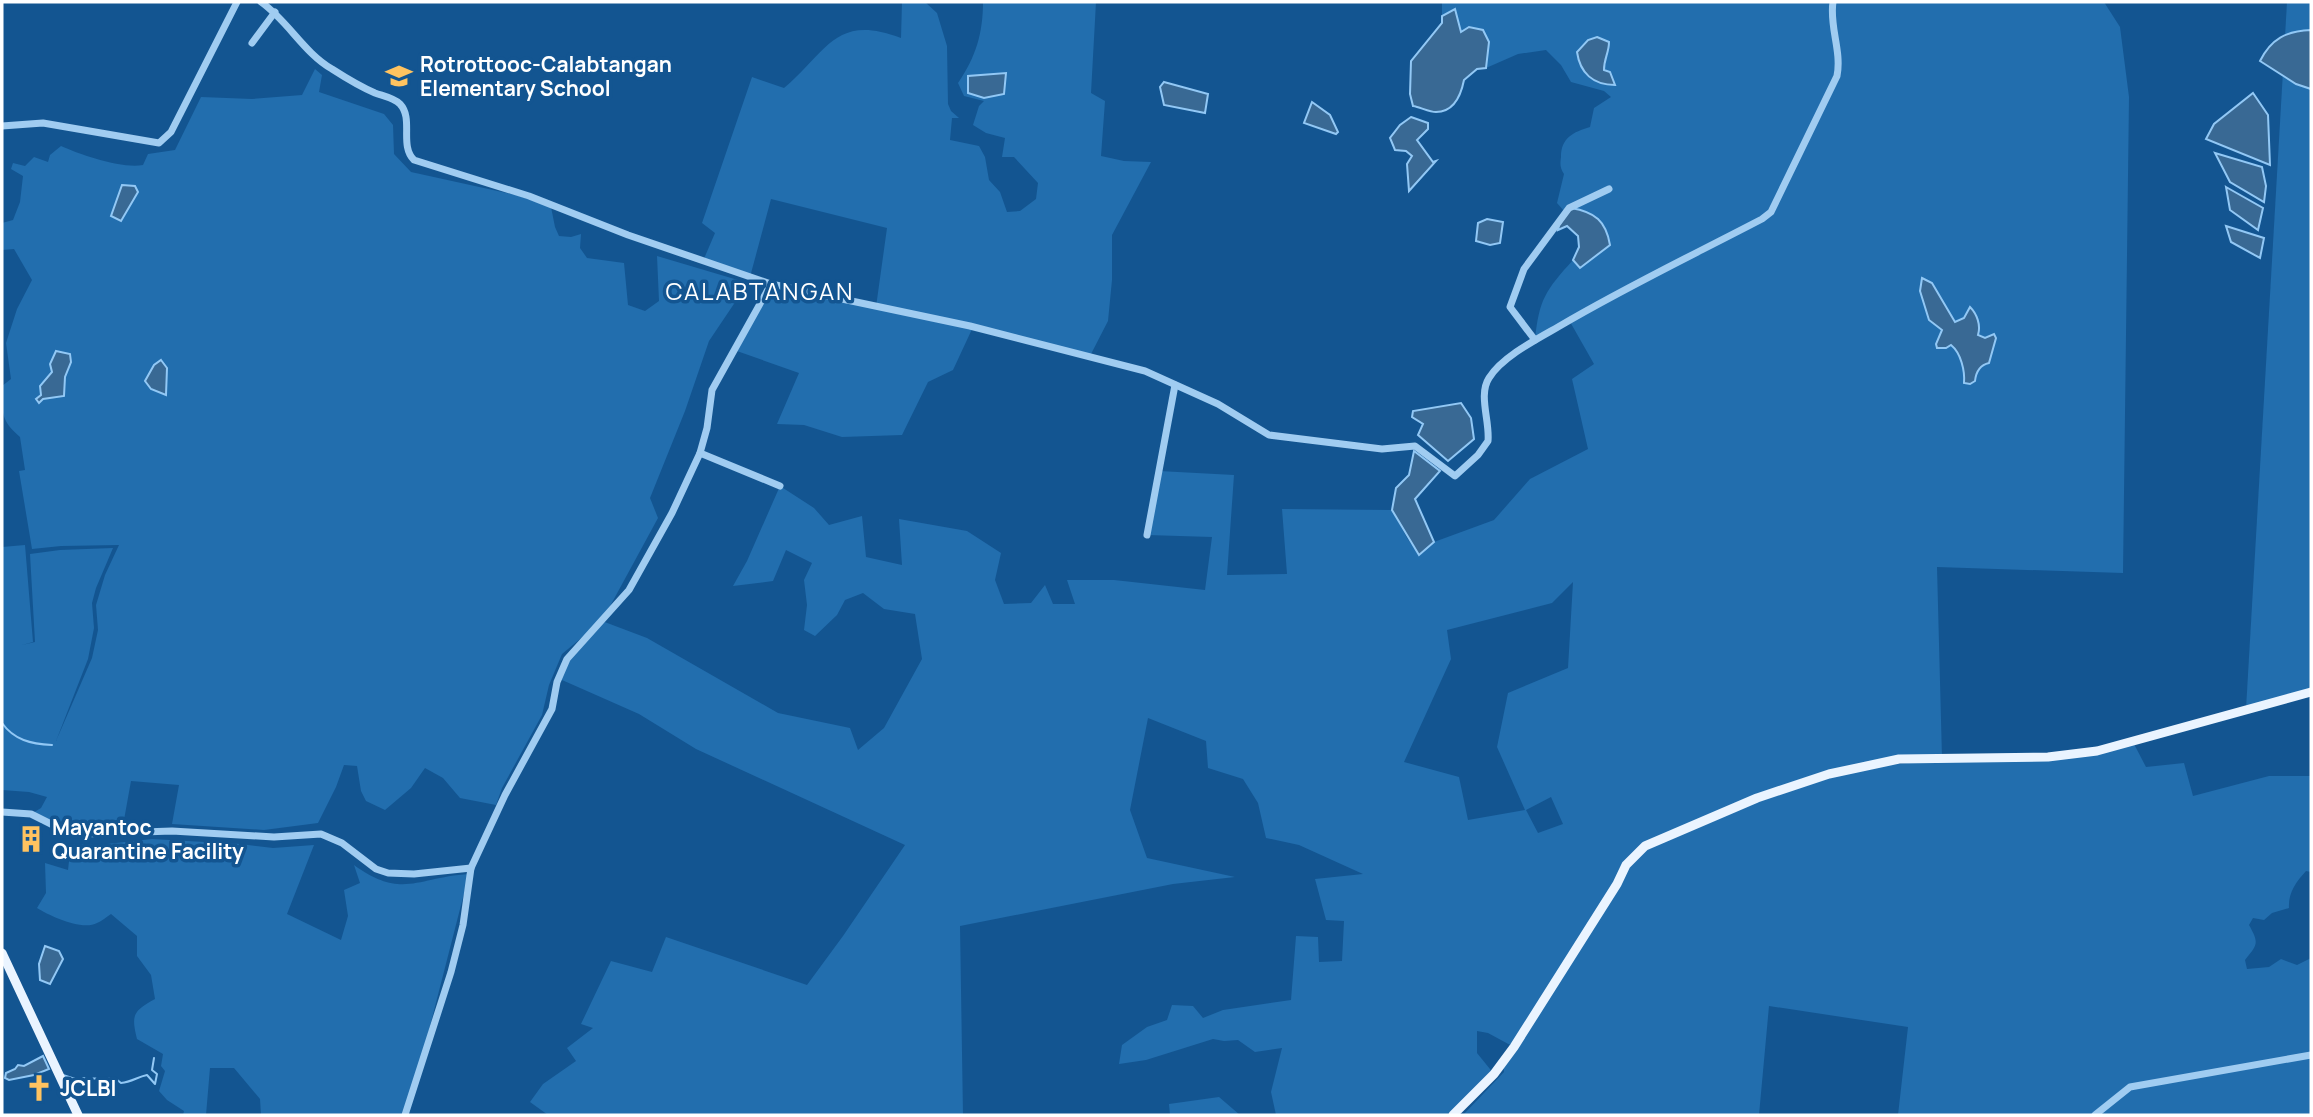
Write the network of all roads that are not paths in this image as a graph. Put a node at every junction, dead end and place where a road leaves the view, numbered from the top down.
1 (237, 2) edge
2 (261, 2) edge
3 (1833, 2) edge
4 (275, 12) junction
5 (252, 43) dead end
6 (2, 126) edge
7 (1609, 190) dead end
8 (771, 284) junction
9 (1535, 340) junction
10 (1175, 385) junction
11 (700, 453) junction
12 (780, 486) dead end
13 (1147, 535) dead end
14 (2311, 692) edge
15 (2, 812) edge
16 (471, 868) junction
17 (2, 953) edge
18 (4, 965) edge
19 (2311, 1055) edge
20 (78, 1115) edge
21 (405, 1115) edge
22 (1452, 1115) edge
23 (2095, 1115) edge

1 - 6 street
2 - 4 street
3 - 9 street
4 - 5 street
4 - 8 street
7 - 9 street
8 - 10 street
8 - 11 street
9 - 10 street
10 - 13 street
11 - 12 street
11 - 16 street
14 - 22 main road
15 - 16 street
16 - 21 street
17 - 18 main road
18 - 20 main road
19 - 23 street

